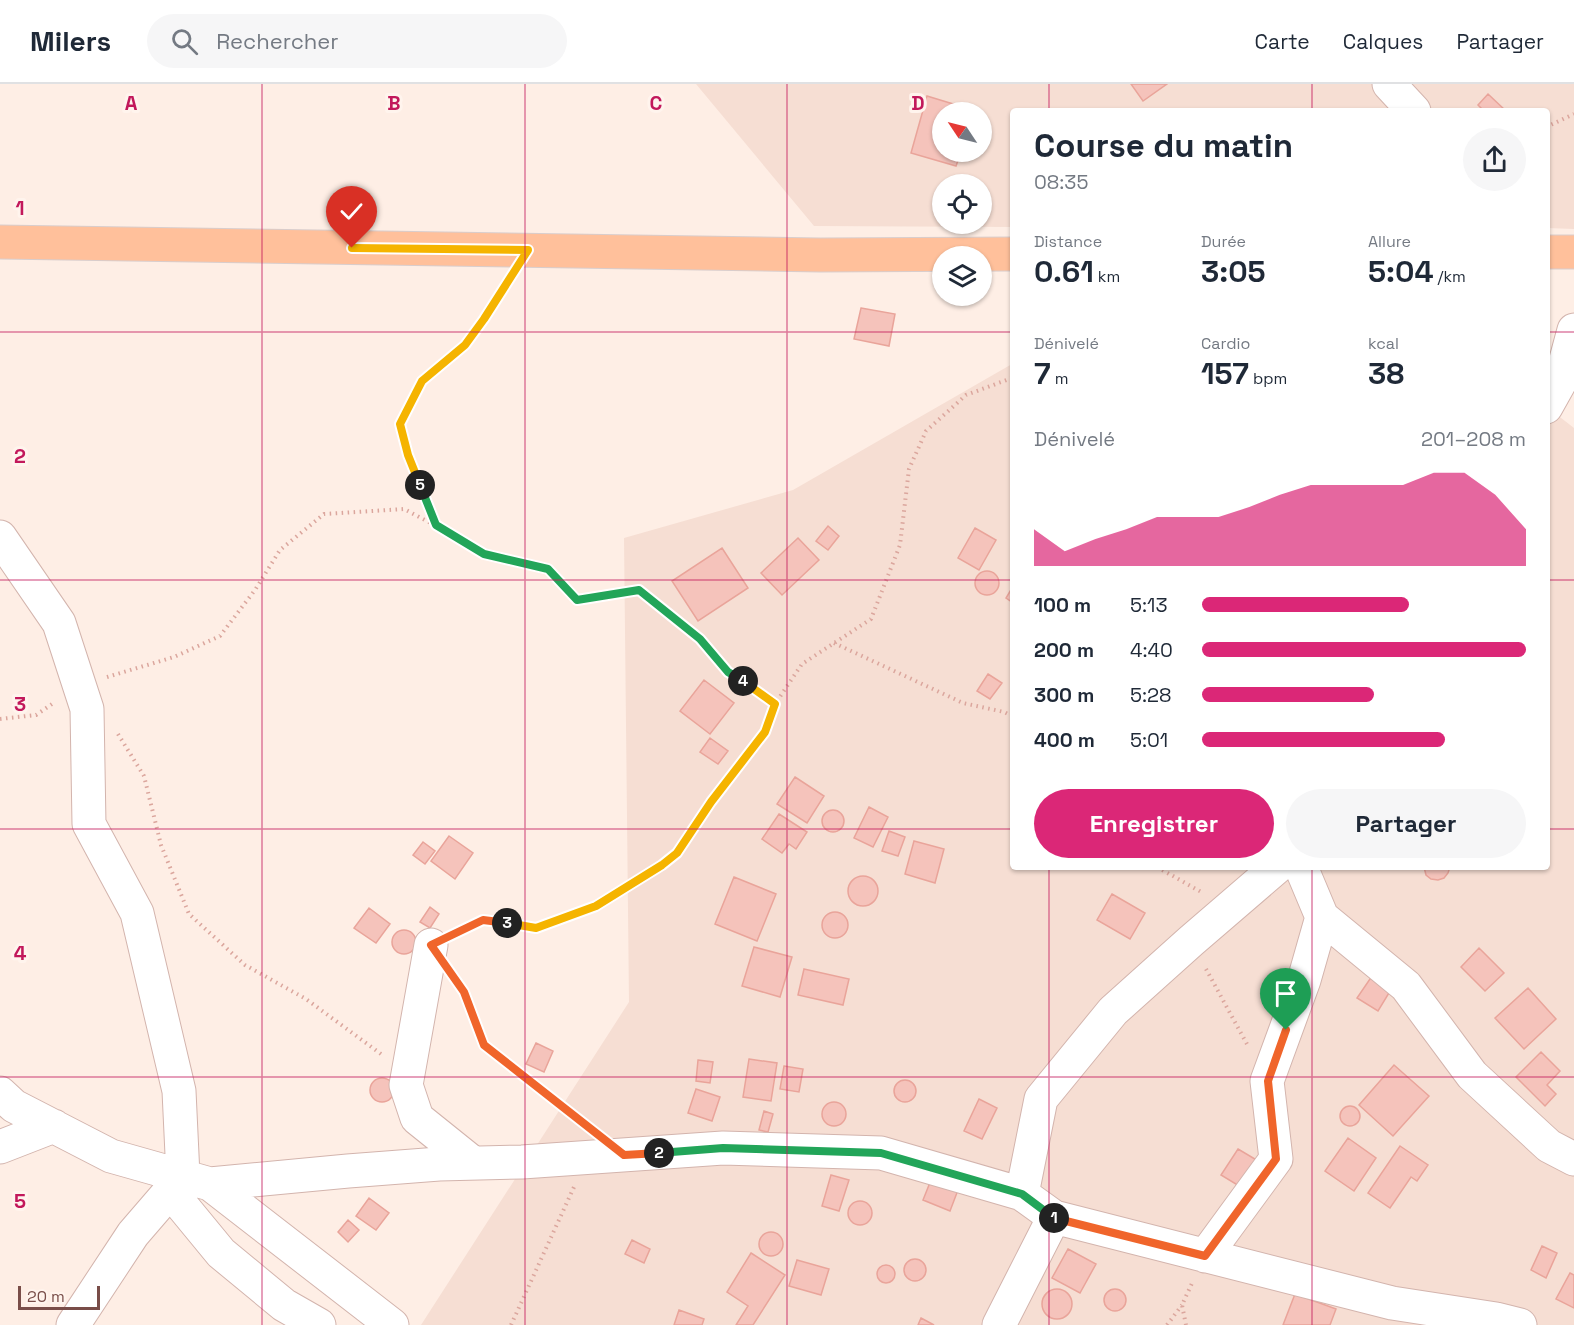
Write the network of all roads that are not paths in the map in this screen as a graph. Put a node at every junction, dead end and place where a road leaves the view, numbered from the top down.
1 (1389, 84) edge
2 (1411, 108) edge
3 (0, 242) edge
4 (1010, 254) edge
5 (1574, 330) edge
6 (1560, 396) edge
7 (0, 537) edge
8 (1273, 870) edge
9 (1302, 870) edge
10 (1322, 917) junction
11 (431, 945) road end
12 (0, 1093) edge
13 (54, 1126) junction
14 (0, 1147) edge
15 (1574, 1159) edge
16 (473, 1163) junction
17 (188, 1184) junction
18 (1022, 1194) junction
19 (1054, 1217) junction
20 (1205, 1256) junction
21 (73, 1325) edge
22 (319, 1325) edge
23 (392, 1325) edge
24 (999, 1325) edge
25 (1520, 1325) edge

1 - 2 street
3 - 4 main road
5 - 6 street
7 - 17 street
8 - 18 street
9 - 10 street
10 - 15 street
10 - 20 street
11 - 16 street
12 - 13 street
13 - 14 street
13 - 17 street
16 - 17 street
16 - 18 street
17 - 21 street
17 - 22 street
17 - 23 street
18 - 19 street
19 - 20 street
19 - 24 street
20 - 25 street

